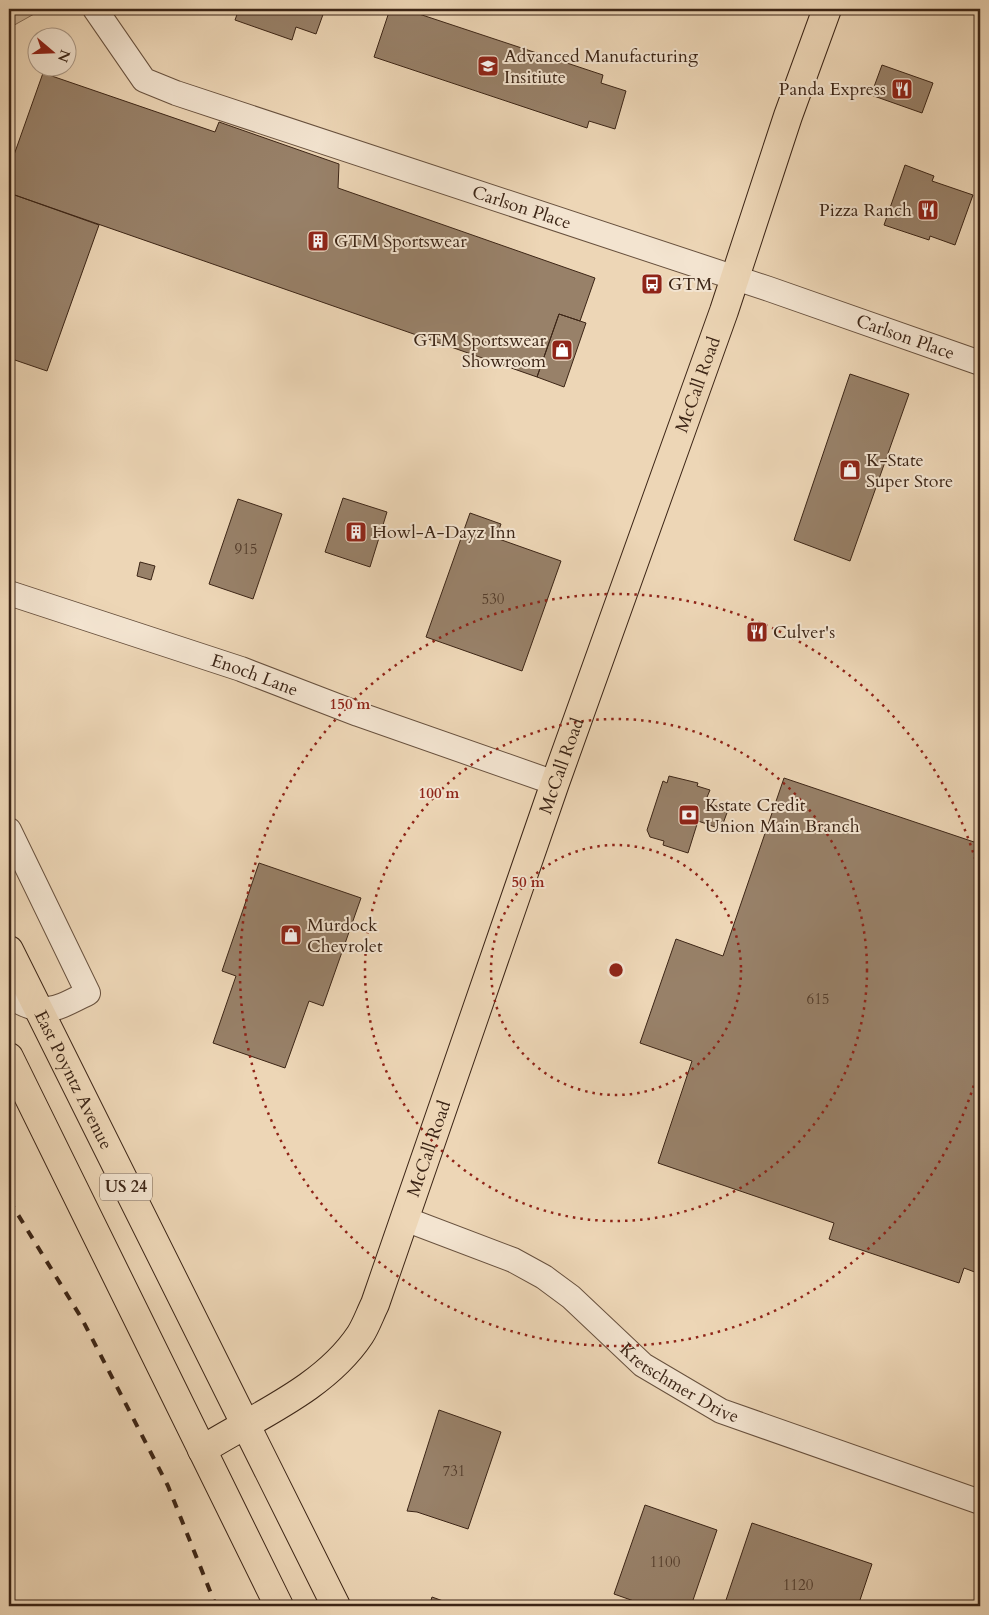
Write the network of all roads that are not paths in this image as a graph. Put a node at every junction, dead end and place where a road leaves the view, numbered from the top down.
1 (95, 9) edge
2 (827, 9) edge
3 (734, 277) junction
4 (980, 363) edge
5 (9, 593) edge
6 (555, 783) junction
7 (9, 830) edge
8 (9, 950) edge
9 (9, 996) edge
10 (39, 1011) junction
11 (9, 1057) edge
12 (405, 1219) junction
13 (244, 1424) junction
14 (202, 1450) junction
15 (980, 1502) edge
16 (278, 1606) edge
17 (336, 1606) edge

1 - 3 street, Carlson Place
2 - 3 main road, McCall Road
3 - 4 street, Carlson Place
3 - 6 main road, McCall Road
5 - 6 street, Enoch Lane
6 - 12 main road, McCall Road
7 - 10 street
8 - 10 main road, East Poyntz Avenue / US 24
9 - 10 street
10 - 13 main road, East Poyntz Avenue / US 24
11 - 14 main road, US 24
12 - 13 main road, McCall Road
12 - 15 street, Kretschmer Drive
13 - 14 main road, McCall Road
13 - 17 main road, US 24
14 - 16 main road, US 24

